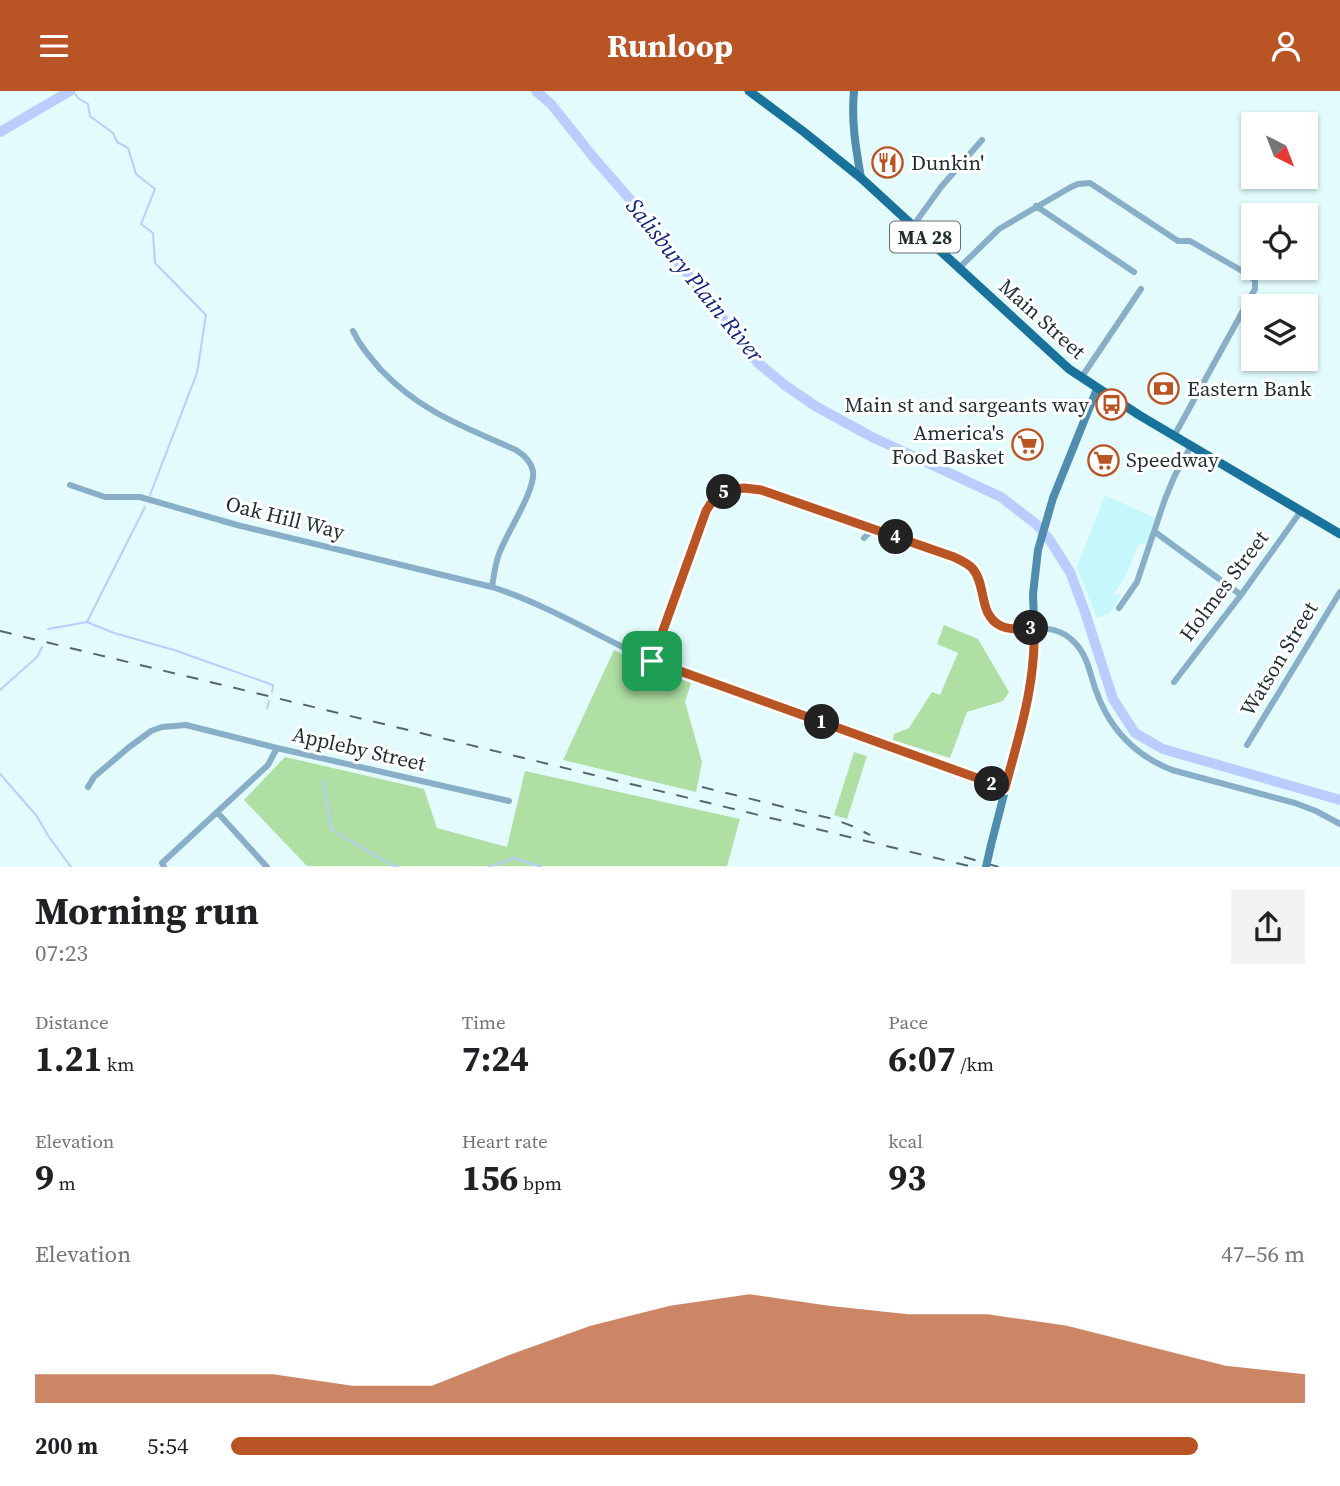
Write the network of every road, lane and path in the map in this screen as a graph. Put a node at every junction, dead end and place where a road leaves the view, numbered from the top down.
1 (748, 91) edge
2 (854, 91) edge
3 (982, 140) dead end
4 (856, 150) junction
5 (847, 166) junction
6 (861, 178) junction
7 (1036, 206) junction
8 (913, 226) junction
9 (959, 268) junction
10 (1134, 272) dead end
11 (1141, 289) dead end
12 (352, 331) dead end
13 (1082, 378) junction
14 (1097, 389) junction
15 (1174, 436) junction
16 (1191, 446) junction
17 (70, 485) dead end
18 (1301, 511) junction
19 (872, 530) junction
20 (1155, 532) junction
21 (1340, 534) edge
22 (864, 538) dead end
23 (492, 587) junction
24 (1340, 593) edge
25 (1241, 595) junction
26 (1119, 608) dead end
27 (1034, 628) junction
28 (652, 661) junction
29 (1174, 682) dead end
30 (1247, 745) dead end
31 (277, 748) junction
32 (88, 787) dead end
33 (1005, 788) junction
34 (509, 801) dead end
35 (218, 812) junction
36 (1340, 824) edge
37 (163, 865) edge
38 (267, 866) edge
39 (986, 866) edge

1 - 5 main road, Main Street / MA 28
2 - 4 main road
3 - 8 street
4 - 5 main road
4 - 6 main road
5 - 6 main road, Main Street / MA 28
6 - 8 main road, Main Street / MA 28
7 - 9 street
7 - 10 street
7 - 15 street
8 - 9 main road, Main Street / MA 28
9 - 13 main road, Main Street / MA 28
11 - 13 street
12 - 23 street
13 - 14 main road, Main Street / MA 28
14 - 15 main road, Main Street / MA 28
14 - 27 main road
15 - 16 main road, Main Street / MA 28
16 - 18 main road, Main Street / MA 28
16 - 20 street
17 - 23 street, Oak Hill Way
18 - 21 main road, Main Street / MA 28
18 - 25 street, Holmes Street
19 - 22 street
19 - 27 street
19 - 28 street
20 - 25 street
20 - 26 street
23 - 28 street, Oak Hill Way
24 - 30 street, Watson Street
25 - 29 street, Holmes Street
27 - 33 main road
27 - 36 street
28 - 33 street, Oak Hill Way
31 - 32 street
31 - 34 street, Appleby Street
31 - 35 street, Appleby Street
33 - 39 main road, bridge
35 - 37 street, Appleby Street
35 - 38 street

